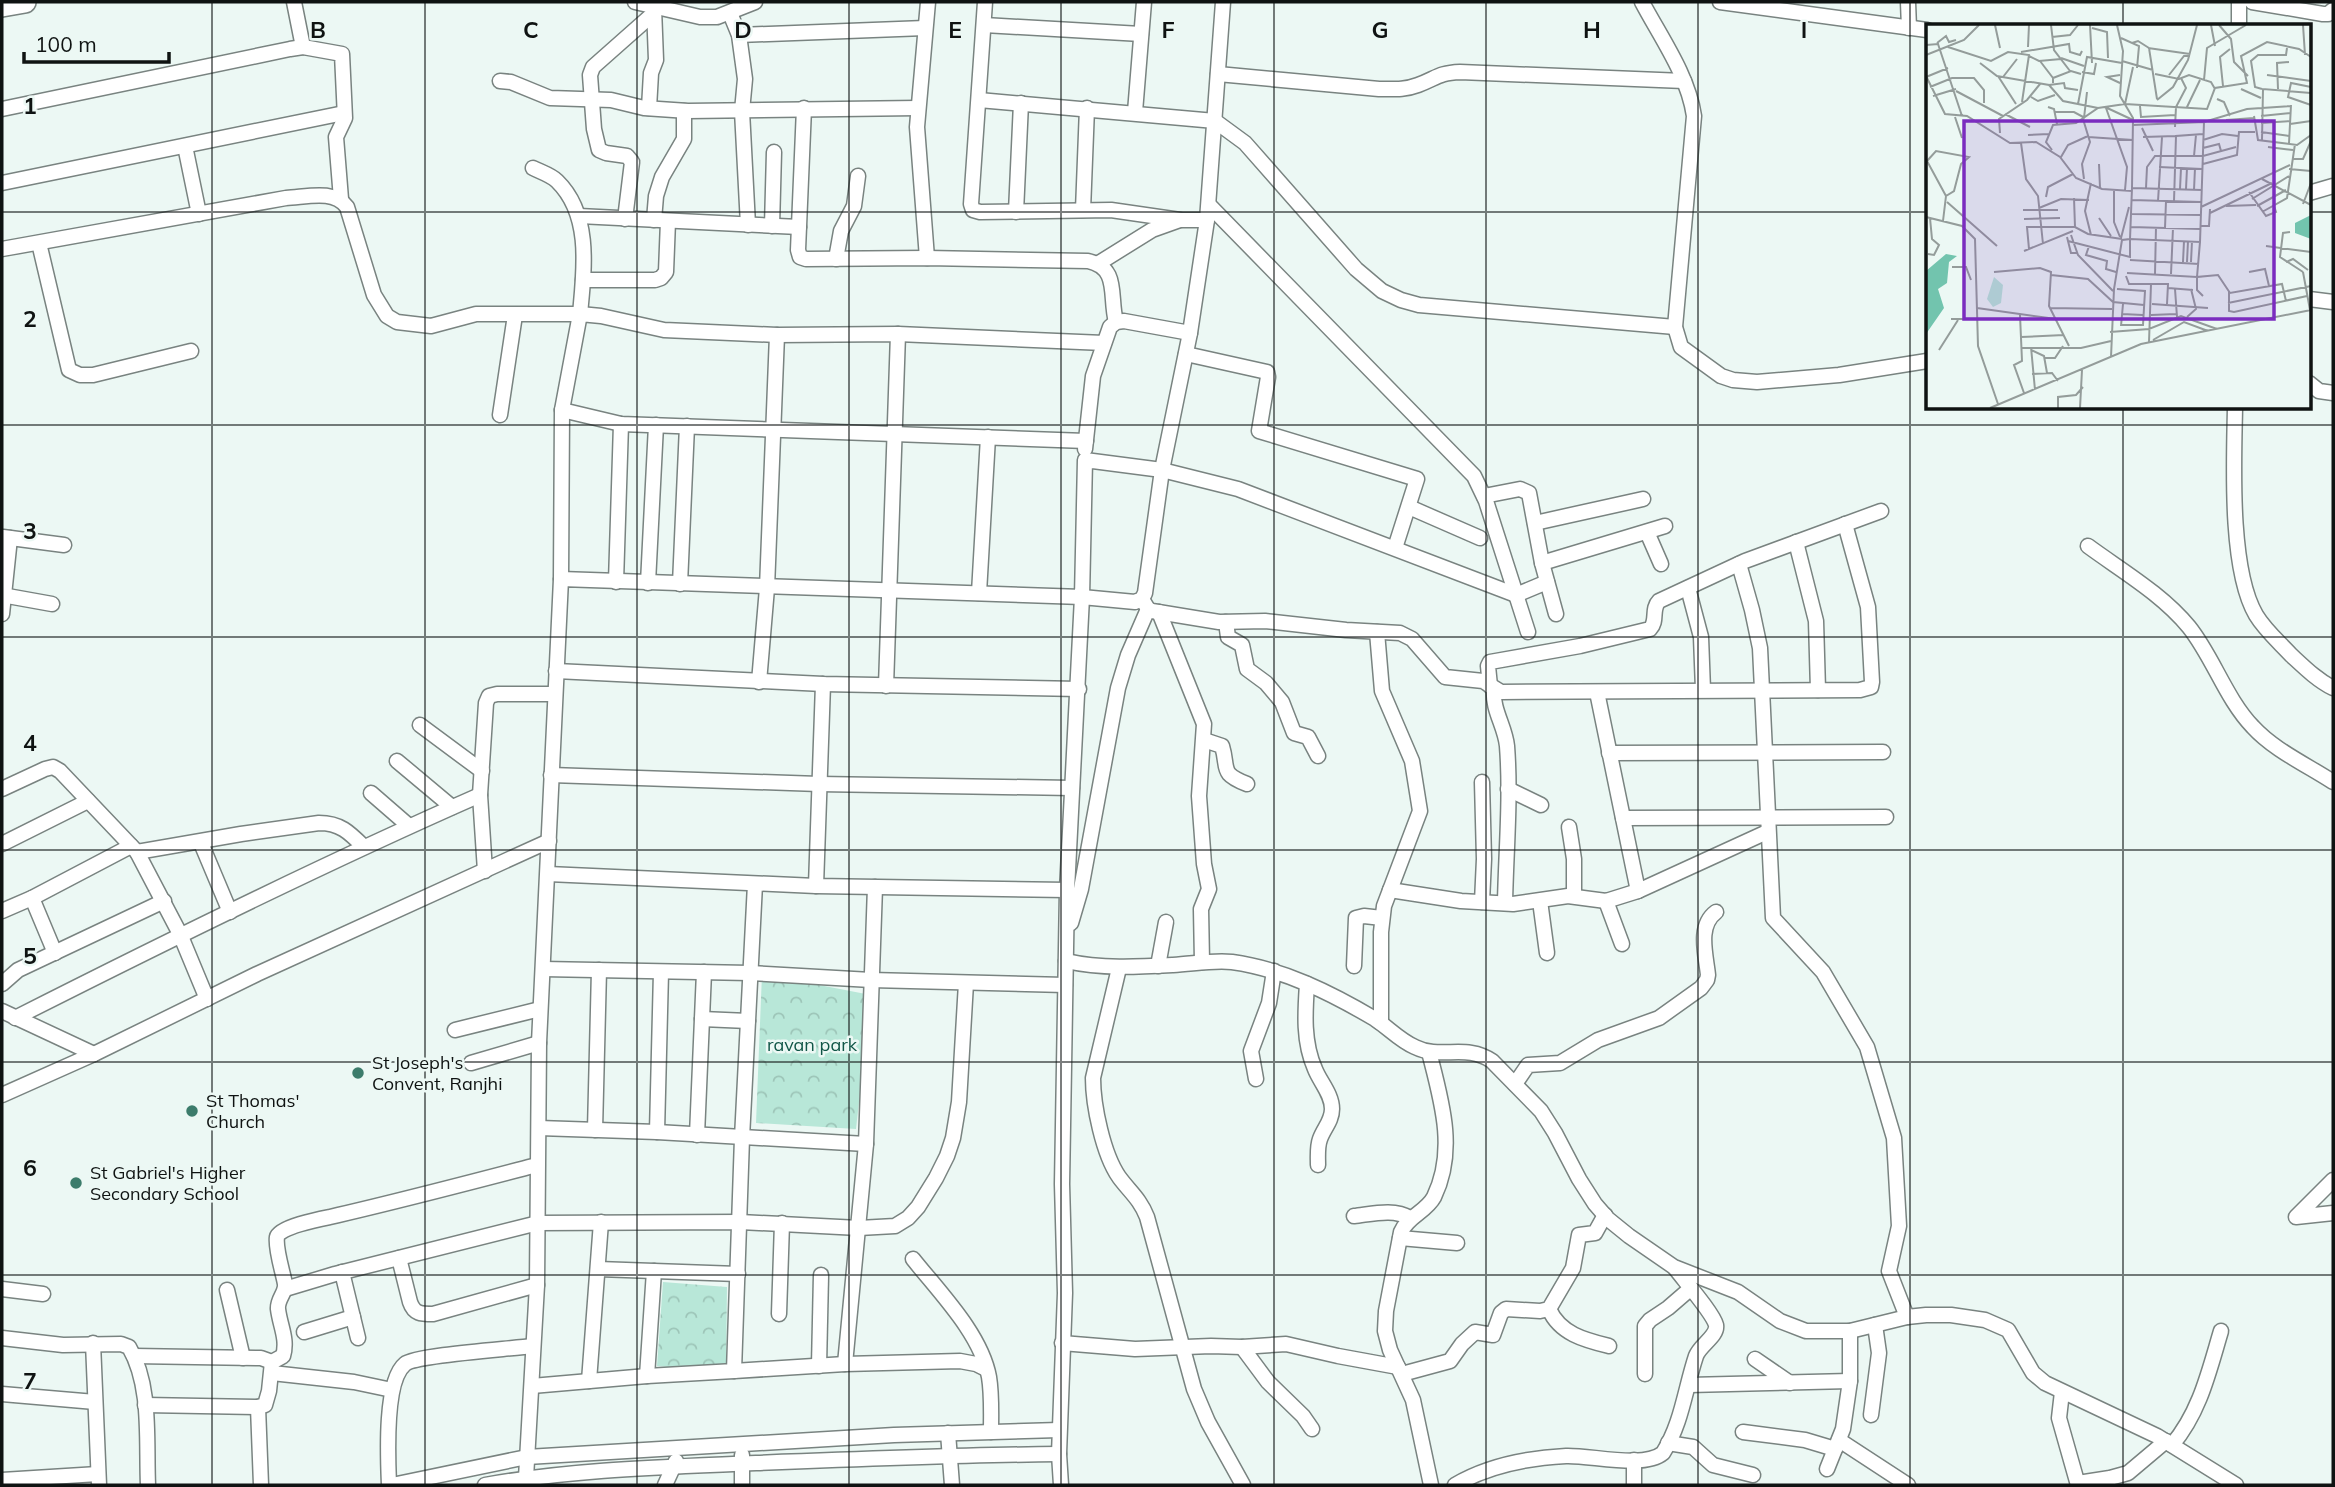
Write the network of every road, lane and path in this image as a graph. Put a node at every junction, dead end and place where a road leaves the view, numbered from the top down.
1 (25, 2) edge
2 (294, 2) edge
3 (635, 2) edge
4 (755, 2) edge
5 (928, 2) edge
6 (985, 2) edge
7 (1144, 2) edge
8 (1223, 2) edge
9 (1642, 2) edge
10 (1720, 2) edge
11 (1908, 2) edge
12 (2239, 2) edge
13 (2252, 2) edge
14 (2, 6) edge
15 (654, 10) junction
16 (2333, 10) edge
17 (730, 13) junction
18 (2239, 24) edge
19 (984, 25) junction
20 (1909, 27) junction
21 (925, 28) junction
22 (1926, 30) edge
23 (1141, 34) junction
24 (739, 35) junction
25 (303, 47) junction
26 (1218, 74) junction
27 (500, 81) dead end
28 (1684, 81) junction
29 (592, 100) junction
30 (979, 100) junction
31 (1021, 103) junction
32 (649, 108) junction
33 (804, 108) junction
34 (918, 108) junction
35 (1087, 108) junction
36 (2, 109) edge
37 (684, 111) junction
38 (743, 111) junction
39 (1135, 112) junction
40 (344, 113) junction
41 (1215, 121) junction
42 (185, 146) junction
43 (774, 152) dead end
44 (533, 168) dead end
45 (858, 176) dead end
46 (2, 183) edge
47 (2333, 186) edge
48 (2310, 193) edge
49 (341, 199) junction
50 (1209, 205) junction
51 (1083, 211) junction
52 (1016, 212) junction
53 (199, 214) junction
54 (579, 216) junction
55 (625, 219) junction
56 (1180, 220) junction
57 (1208, 220) junction
58 (661, 221) junction
59 (748, 225) junction
60 (772, 226) junction
61 (799, 227) junction
62 (39, 243) junction
63 (2, 249) edge
64 (927, 258) junction
65 (836, 259) junction
66 (1099, 263) junction
67 (583, 280) junction
68 (2310, 299) edge
69 (2333, 302) edge
70 (515, 314) junction
71 (580, 314) junction
72 (1116, 322) junction
73 (1675, 327) junction
74 (898, 334) junction
75 (1190, 334) junction
76 (777, 335) junction
77 (1104, 343) junction
78 (191, 351) dead end
79 (1186, 354) junction
80 (1926, 361) edge
81 (2310, 384) edge
82 (2333, 393) edge
83 (562, 410) junction
84 (2235, 410) edge
85 (500, 415) dead end
86 (621, 424) junction
87 (656, 425) junction
88 (687, 426) junction
89 (774, 430) junction
90 (895, 434) junction
91 (988, 437) junction
92 (1086, 441) junction
93 (1085, 460) junction
94 (1162, 470) junction
95 (1484, 496) junction
96 (1643, 499) dead end
97 (1409, 507) junction
98 (1881, 511) dead end
99 (1535, 523) junction
100 (1845, 524) junction
101 (1665, 526) dead end
102 (1647, 532) junction
103 (6, 538) edge
104 (1480, 538) dead end
105 (1796, 542) junction
106 (64, 545) dead end
107 (2088, 546) dead end
108 (1395, 548) junction
109 (1542, 563) junction
110 (1661, 564) dead end
111 (1739, 564) junction
112 (561, 579) junction
113 (616, 582) junction
114 (1547, 582) junction
115 (648, 583) junction
116 (680, 584) junction
117 (767, 587) junction
118 (1688, 588) junction
119 (889, 592) junction
120 (979, 593) junction
121 (1516, 595) junction
122 (3, 596) edge
123 (1082, 597) junction
124 (52, 604) dead end
125 (1149, 607) junction
126 (2, 614) edge
127 (1556, 614) dead end
128 (1226, 622) junction
129 (1377, 632) junction
130 (1528, 632) dead end
131 (556, 671) junction
132 (759, 682) junction
133 (823, 684) junction
134 (886, 686) junction
135 (1492, 687) junction
136 (2333, 688) edge
137 (1079, 689) junction
138 (1703, 690) junction
139 (1762, 690) junction
140 (1818, 690) junction
141 (1597, 692) junction
142 (555, 694) junction
143 (420, 725) dead end
144 (1204, 740) junction
145 (1765, 752) junction
146 (1882, 752) dead end
147 (1609, 753) junction
148 (1318, 756) dead end
149 (397, 761) dead end
150 (482, 771) junction
151 (551, 775) junction
152 (1482, 782) dead end
153 (2333, 782) edge
154 (1247, 784) dead end
155 (819, 785) junction
156 (1072, 788) junction
157 (2, 789) edge
158 (1508, 789) junction
159 (371, 793) dead end
160 (480, 795) junction
161 (88, 801) junction
162 (1541, 805) dead end
163 (452, 807) junction
164 (1886, 817) dead end
165 (1623, 818) junction
166 (1767, 825) junction
167 (409, 826) junction
168 (1569, 827) dead end
169 (549, 841) junction
170 (2, 843) edge
171 (201, 843) junction
172 (364, 847) junction
173 (134, 849) junction
174 (485, 871) junction
175 (548, 874) junction
176 (755, 884) junction
177 (816, 886) junction
178 (876, 887) junction
179 (1067, 890) junction
180 (1390, 890) junction
181 (1638, 891) junction
182 (1574, 896) junction
183 (32, 898) junction
184 (164, 901) junction
185 (1540, 901) junction
186 (1606, 901) junction
187 (1482, 902) junction
188 (1505, 903) junction
189 (2, 911) edge
190 (230, 912) junction
191 (1716, 912) dead end
192 (1382, 918) junction
193 (1166, 922) dead end
194 (180, 934) junction
195 (1066, 938) junction
196 (1622, 944) dead end
197 (55, 953) junction
198 (1547, 953) dead end
199 (1066, 961) junction
200 (1202, 962) junction
201 (1158, 966) junction
202 (1354, 966) dead end
203 (1119, 968) junction
204 (543, 969) junction
205 (599, 970) junction
206 (1274, 971) junction
207 (661, 972) junction
208 (704, 972) junction
209 (750, 973) junction
210 (871, 980) junction
211 (966, 983) junction
212 (1307, 984) junction
213 (2, 985) edge
214 (1065, 985) junction
215 (207, 999) junction
216 (540, 1009) junction
217 (9, 1014) edge
218 (702, 1019) junction
219 (748, 1021) junction
220 (1381, 1023) junction
221 (455, 1030) dead end
222 (539, 1044) junction
223 (1429, 1052) junction
224 (94, 1054) junction
225 (471, 1063) dead end
226 (1256, 1079) dead end
227 (1515, 1084) junction
228 (2, 1095) edge
229 (539, 1128) junction
230 (594, 1130) junction
231 (657, 1132) junction
232 (697, 1135) junction
233 (742, 1138) junction
234 (866, 1143) junction
235 (537, 1165) junction
236 (1318, 1166) dead end
237 (2333, 1180) edge
238 (2333, 1213) edge
239 (1605, 1215) junction
240 (1354, 1216) dead end
241 (1410, 1218) junction
242 (601, 1222) junction
243 (740, 1222) junction
244 (538, 1223) junction
245 (782, 1223) junction
246 (859, 1228) junction
247 (1400, 1238) junction
248 (1457, 1243) dead end
249 (399, 1258) junction
250 (913, 1259) dead end
251 (1674, 1266) junction
252 (598, 1269) junction
253 (654, 1271) junction
254 (342, 1272) junction
255 (738, 1274) junction
256 (821, 1275) dead end
257 (537, 1285) junction
258 (2, 1289) edge
259 (285, 1289) junction
260 (1690, 1289) junction
261 (227, 1290) dead end
262 (43, 1294) dead end
263 (1549, 1309) junction
264 (779, 1314) dead end
265 (353, 1317) junction
266 (1907, 1317) junction
267 (1875, 1325) junction
268 (1850, 1331) junction
269 (2221, 1331) dead end
270 (304, 1332) dead end
271 (2, 1338) edge
272 (358, 1338) dead end
273 (93, 1343) junction
274 (1062, 1343) junction
275 (532, 1346) junction
276 (1609, 1346) dead end
277 (1182, 1348) junction
278 (1242, 1348) junction
279 (134, 1356) junction
280 (243, 1358) junction
281 (1755, 1359) dead end
282 (845, 1364) junction
283 (819, 1366) junction
284 (272, 1368) junction
285 (986, 1369) junction
286 (1400, 1370) junction
287 (734, 1371) junction
288 (1645, 1374) dead end
289 (647, 1376) junction
290 (589, 1381) junction
291 (1850, 1381) junction
292 (1790, 1383) junction
293 (1689, 1385) junction
294 (532, 1386) junction
295 (392, 1391) junction
296 (2062, 1392) junction
297 (2, 1394) edge
298 (95, 1402) junction
299 (145, 1405) junction
300 (258, 1407) junction
301 (1871, 1415) dead end
302 (1312, 1429) dead end
303 (1059, 1430) junction
304 (991, 1432) junction
305 (1743, 1432) dead end
306 (948, 1433) junction
307 (894, 1435) junction
308 (848, 1437) junction
309 (802, 1440) junction
310 (1668, 1443) junction
311 (2169, 1443) junction
312 (742, 1444) junction
313 (1837, 1444) junction
314 (678, 1448) junction
315 (1059, 1454) junction
316 (950, 1456) junction
317 (527, 1457) junction
318 (895, 1458) junction
319 (849, 1460) junction
320 (1634, 1460) junction
321 (802, 1461) junction
322 (503, 1462) junction
323 (742, 1464) junction
324 (675, 1466) junction
325 (1827, 1469) dead end
326 (1753, 1475) dead end
327 (526, 1478) junction
328 (2, 1480) edge
329 (99, 1480) edge
330 (501, 1484) edge
331 (2078, 1484) edge
332 (148, 1485) edge
333 (261, 1485) edge
334 (391, 1485) edge
335 (485, 1485) edge
336 (665, 1485) edge
337 (742, 1485) edge
338 (952, 1485) edge
339 (1060, 1485) edge
340 (1243, 1485) edge
341 (1431, 1485) edge
342 (1455, 1485) edge
343 (1634, 1485) edge
344 (1908, 1485) edge
345 (2236, 1485) edge

1 - 14 highway
2 - 25 street
3 - 15 street
4 - 17 street
5 - 21 street
6 - 19 street
7 - 23 street
8 - 26 street
9 - 28 street
10 - 20 street
11 - 20 street
12 - 18 street
13 - 16 street
15 - 17 street
15 - 29 street
15 - 32 street
17 - 24 street
19 - 23 street
19 - 30 street
20 - 22 street
21 - 24 street
21 - 34 street
23 - 39 street
24 - 38 street
25 - 36 street
25 - 40 street
26 - 28 street
26 - 41 street
27 - 29 street
28 - 73 street
29 - 32 street
29 - 55 street
30 - 31 street
30 - 52 street
31 - 35 street
31 - 52 street
32 - 37 street
33 - 34 street
33 - 38 street
33 - 61 street
34 - 64 street
35 - 39 street
35 - 51 street
37 - 38 street
37 - 58 street
38 - 59 street
39 - 41 street
40 - 42 street
40 - 49 street
41 - 50 street
41 - 73 street
42 - 46 street
42 - 53 street
43 - 60 street
44 - 54 street
45 - 65 street
47 - 48 street
49 - 53 street
49 - 70 street
50 - 57 street
50 - 95 street
51 - 52 street
51 - 56 street
53 - 62 street
54 - 55 street
54 - 67 street
55 - 58 street
56 - 57 street
56 - 66 street
57 - 75 street
58 - 59 street
58 - 67 street
59 - 60 street
60 - 61 street
61 - 65 street
62 - 63 street
62 - 78 street
64 - 65 street
64 - 66 street
66 - 72 street
67 - 71 street
68 - 69 street
70 - 71 street
70 - 85 street
71 - 76 street
71 - 83 street
72 - 75 street
72 - 77 street
73 - 80 street
74 - 76 street
74 - 77 street
74 - 90 street
75 - 79 street
76 - 89 street
77 - 92 street
79 - 94 street
79 - 97 street
81 - 82 street
83 - 86 street
83 - 112 street
84 - 136 street
86 - 87 street
86 - 113 street
87 - 88 street
87 - 115 street
88 - 89 street
88 - 116 street
89 - 90 street
89 - 117 street
90 - 91 street
90 - 119 street
91 - 92 street
91 - 120 street
92 - 93 street
93 - 94 street
93 - 123 street
94 - 108 street
94 - 125 street
95 - 99 street
95 - 121 street
96 - 99 street
97 - 104 street
97 - 108 street
98 - 100 street
99 - 109 street
100 - 105 street
100 - 140 street
101 - 102 street
102 - 109 street
102 - 110 street
103 - 106 street
103 - 122 street
105 - 111 street
105 - 140 street
107 - 153 street
108 - 121 street
109 - 114 street
111 - 118 street
111 - 139 street
112 - 113 street
112 - 131 street
113 - 115 street
114 - 121 street
114 - 127 street
115 - 116 street
116 - 117 street
117 - 119 street
117 - 132 street
118 - 135 street
118 - 138 street
119 - 120 street
119 - 134 street
120 - 123 street
121 - 130 street
122 - 124 street
122 - 126 street
123 - 125 street
123 - 137 street
125 - 128 street
125 - 144 street
125 - 195 street
128 - 129 street
128 - 148 street
129 - 135 street
129 - 180 street
131 - 132 street
131 - 142 street
132 - 133 street
133 - 134 street
133 - 155 street
134 - 137 street
135 - 141 street
135 - 158 street
137 - 156 street
138 - 139 street
138 - 141 street
139 - 140 street
139 - 145 street
141 - 147 street
142 - 150 street
142 - 151 street
143 - 150 street
144 - 154 street
144 - 200 street
145 - 146 street
145 - 147 street
145 - 166 street
147 - 165 street
149 - 163 street
150 - 160 street
151 - 155 street
151 - 169 street
152 - 187 street
155 - 156 street
155 - 177 street
156 - 179 street
157 - 161 street
158 - 162 street
158 - 188 street
159 - 167 street
160 - 163 street
160 - 174 street
161 - 170 street
161 - 173 street
163 - 167 street
164 - 166 street
165 - 166 street
165 - 181 street
166 - 181 street
166 - 266 street
167 - 172 street
168 - 182 street
169 - 174 street
169 - 175 street
171 - 172 street
171 - 173 street
171 - 190 street
172 - 190 street
173 - 183 street
173 - 184 street
174 - 215 street
175 - 176 street
175 - 204 street
176 - 177 street
176 - 209 street
177 - 178 street
178 - 179 street
178 - 210 street
179 - 195 street
180 - 187 street
180 - 192 street
181 - 186 street
182 - 185 street
182 - 186 street
183 - 189 street
183 - 197 street
184 - 194 street
184 - 197 street
185 - 188 street
185 - 198 street
186 - 196 street
187 - 188 street
190 - 194 street
191 - 227 street
192 - 202 street
192 - 220 street
193 - 201 street
194 - 215 street
194 - 217 street
195 - 199 street
197 - 213 street
199 - 203 street
199 - 214 street
200 - 201 street
200 - 206 street
201 - 203 street
203 - 277 street
204 - 205 street
204 - 216 street
205 - 207 street
205 - 230 street
206 - 212 street
206 - 226 street
207 - 208 street
207 - 231 street
208 - 209 street
208 - 218 street
209 - 210 street
209 - 219 street
210 - 211 street
210 - 234 street
211 - 214 street
211 - 246 street
212 - 220 street
212 - 236 street
214 - 274 street
215 - 224 street
216 - 221 street
216 - 222 street
217 - 224 street
218 - 219 street
218 - 232 street
219 - 233 street
220 - 223 street
222 - 225 street
222 - 229 street
223 - 227 street
223 - 241 street
224 - 228 street
227 - 239 street
229 - 230 street
229 - 235 street
230 - 231 street
231 - 232 street
232 - 233 street
233 - 234 street
233 - 243 street
234 - 246 street
235 - 244 street
235 - 259 street
237 - 238 street
239 - 251 street
239 - 263 street
240 - 241 street
241 - 247 street
242 - 243 street
242 - 244 street
242 - 252 street
243 - 245 street
243 - 255 street
244 - 249 street
244 - 257 street
245 - 246 street
245 - 264 street
246 - 282 street
247 - 248 street
247 - 286 street
249 - 254 street
249 - 257 street
250 - 285 street
251 - 260 street
251 - 268 street
252 - 253 street
252 - 290 street
253 - 255 street
253 - 289 street
254 - 259 street
254 - 265 street
255 - 287 street
256 - 283 street
257 - 275 street
258 - 262 street
259 - 284 street
260 - 288 street
260 - 293 street
261 - 280 street
263 - 276 street
263 - 286 street
265 - 270 street
265 - 272 street
266 - 267 street
266 - 296 street
267 - 268 street
267 - 301 street
268 - 291 street
269 - 311 street
271 - 273 street
273 - 279 street
273 - 298 street
274 - 277 street
274 - 303 street
275 - 294 street
275 - 295 street
277 - 278 street
277 - 340 street
278 - 286 street
278 - 302 street
279 - 280 street
279 - 299 street
280 - 284 street
281 - 292 street
282 - 283 street
282 - 285 street
283 - 287 street
284 - 295 street
284 - 300 street
285 - 304 street
286 - 341 street
287 - 289 street
289 - 290 street
290 - 294 street
291 - 292 street
291 - 313 street
292 - 293 street
293 - 310 street
294 - 317 street
295 - 334 street
296 - 311 street
296 - 331 street
297 - 298 street
298 - 329 street
299 - 300 street
299 - 332 street
300 - 333 street
303 - 304 street
303 - 315 street
304 - 306 street
305 - 313 street
306 - 307 street
306 - 316 street
307 - 308 street
307 - 318 street
308 - 309 street
308 - 319 street
309 - 312 street
309 - 321 street
310 - 320 street
310 - 326 street
311 - 331 street
311 - 345 street
312 - 314 street
312 - 323 street
313 - 325 street
313 - 344 street
314 - 317 street
314 - 324 street
315 - 316 street
315 - 339 street
316 - 318 street
316 - 338 street
317 - 322 street
317 - 327 street
318 - 319 street
319 - 321 street
320 - 342 street
320 - 343 street
321 - 323 street
322 - 330 street
322 - 334 street
323 - 324 street
323 - 337 street
324 - 327 street
324 - 336 street
327 - 330 street
328 - 329 street
330 - 335 street

